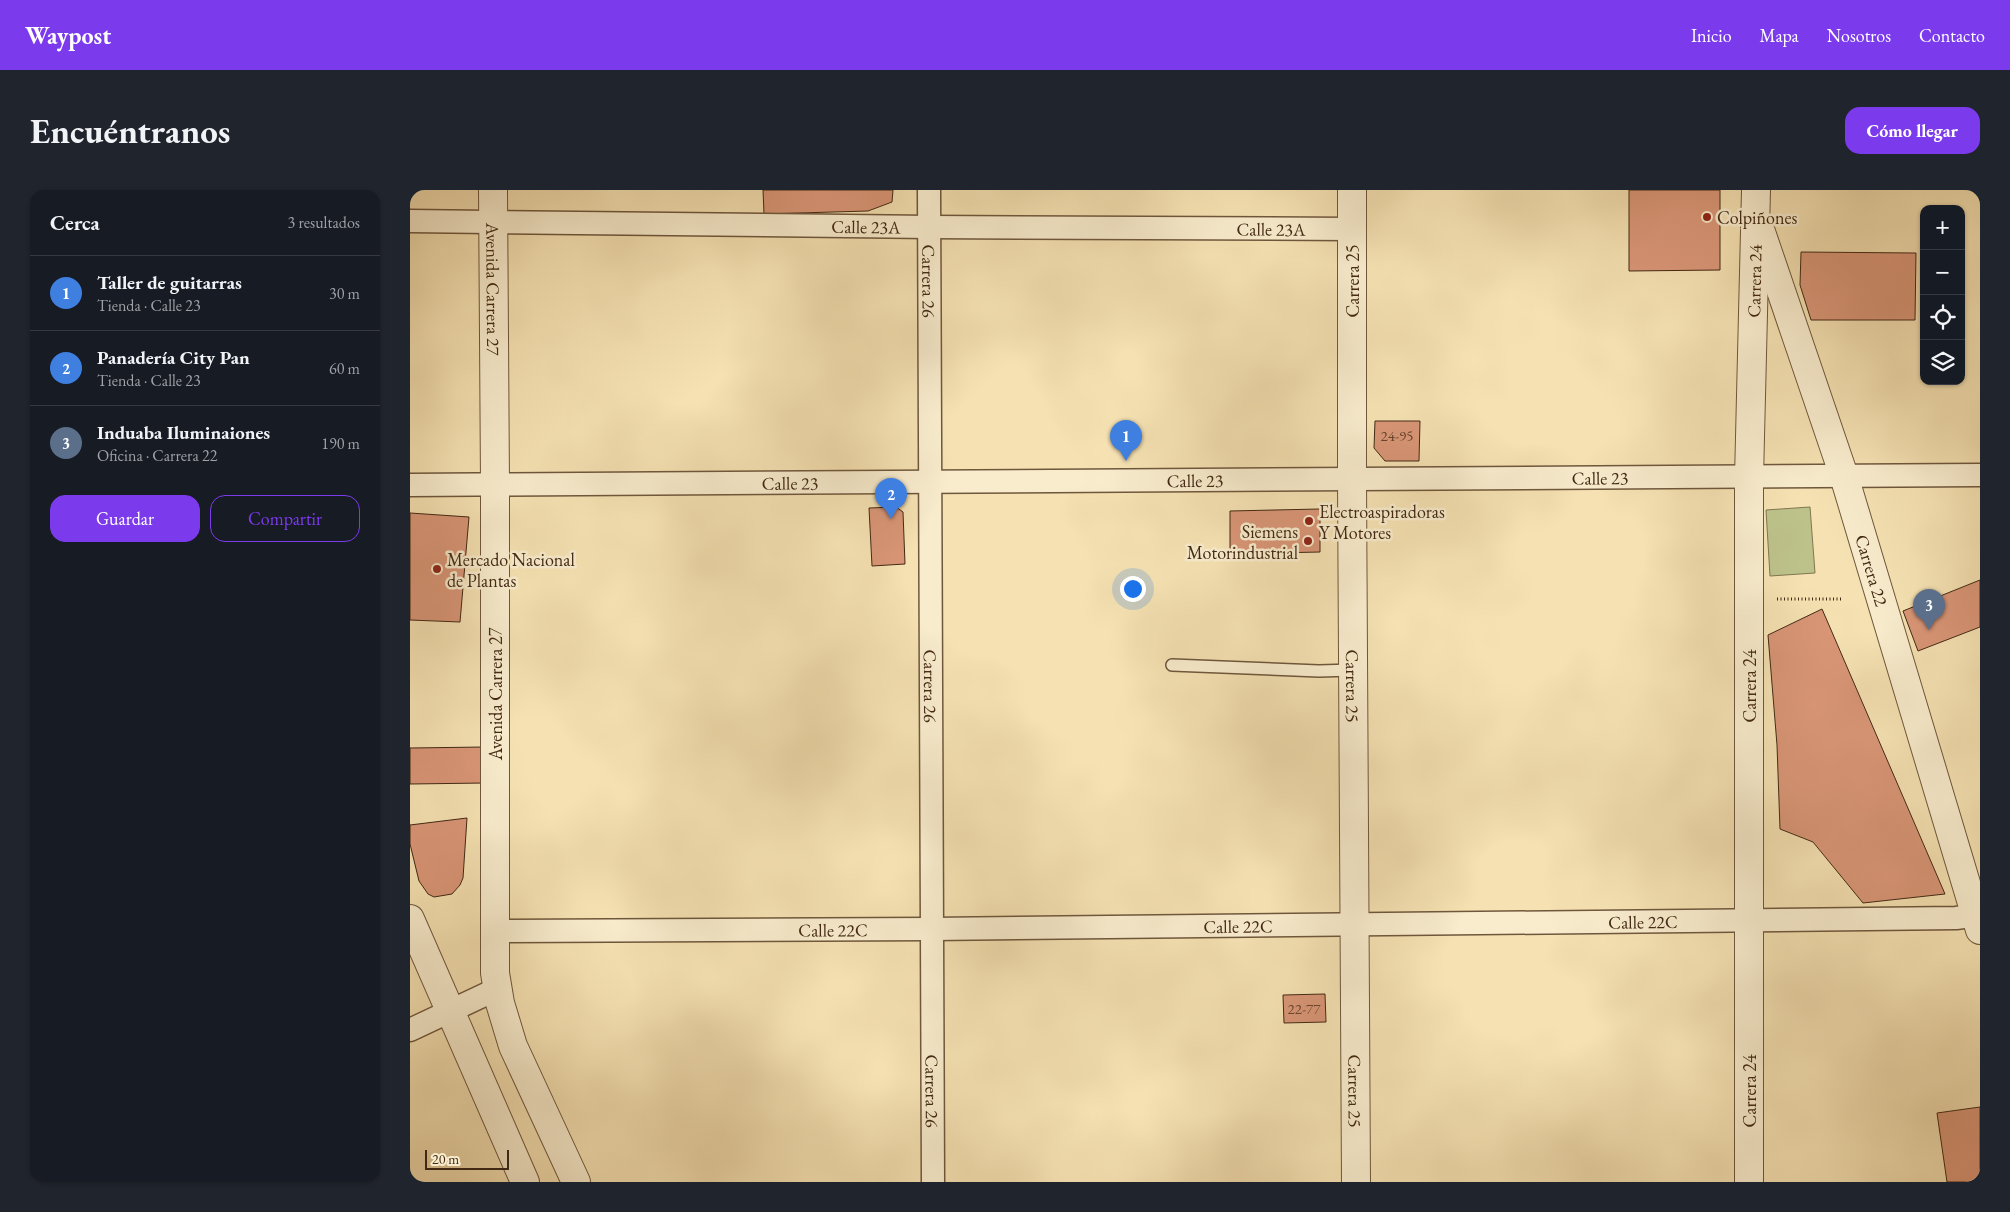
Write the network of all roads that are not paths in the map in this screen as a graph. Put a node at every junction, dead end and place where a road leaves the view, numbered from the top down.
1 (493, 190) edge
2 (929, 190) edge
3 (1352, 190) edge
4 (1756, 202) edge
5 (410, 221) edge
6 (492, 222) junction
7 (930, 227) junction
8 (1352, 229) junction
9 (1980, 475) edge
10 (1844, 476) junction
11 (1749, 478) junction
12 (1352, 480) junction
13 (930, 482) junction
14 (495, 484) junction
15 (410, 485) edge
16 (1172, 665) dead end
17 (1353, 670) junction
18 (410, 919) edge
19 (1749, 920) junction
20 (1978, 920) edge
21 (1354, 924) junction
22 (932, 929) junction
23 (494, 931) junction
24 (497, 990) junction
25 (450, 1011) junction
26 (410, 1030) edge
27 (525, 1182) edge
28 (576, 1182) edge
29 (933, 1182) edge
30 (1356, 1182) edge
31 (1749, 1182) edge

1 - 6 street, Avenida Carrera 27
2 - 7 street, Carrera 26
3 - 8 street, Carrera 25
4 - 10 street, Carrera 22
4 - 11 street, Carrera 24
5 - 6 street, Calle 23A
6 - 7 street, Calle 23A
6 - 14 street, Avenida Carrera 27
7 - 8 street, Calle 23A
7 - 13 street, Carrera 26
8 - 12 street, Carrera 25
9 - 10 street, Calle 23
10 - 11 street, Calle 23
10 - 20 street, Carrera 22
11 - 12 street, Calle 23
11 - 19 street, Carrera 24
12 - 13 street, Calle 23
12 - 17 street, Carrera 25
13 - 14 street, Calle 23
13 - 22 street, Carrera 26
14 - 15 street, Calle 23
14 - 23 street, Avenida Carrera 27
16 - 17 lane
17 - 21 street, Carrera 25
18 - 25 street
19 - 20 street, Calle 22C
19 - 21 street, Calle 22C
19 - 31 street, Carrera 24
21 - 22 street, Calle 22C
21 - 30 street, Carrera 25
22 - 23 street, Calle 22C
22 - 29 street, Carrera 26
23 - 24 street, Avenida Carrera 27
24 - 25 street
24 - 28 street, Avenida Carrera 27
25 - 26 street
25 - 27 street

